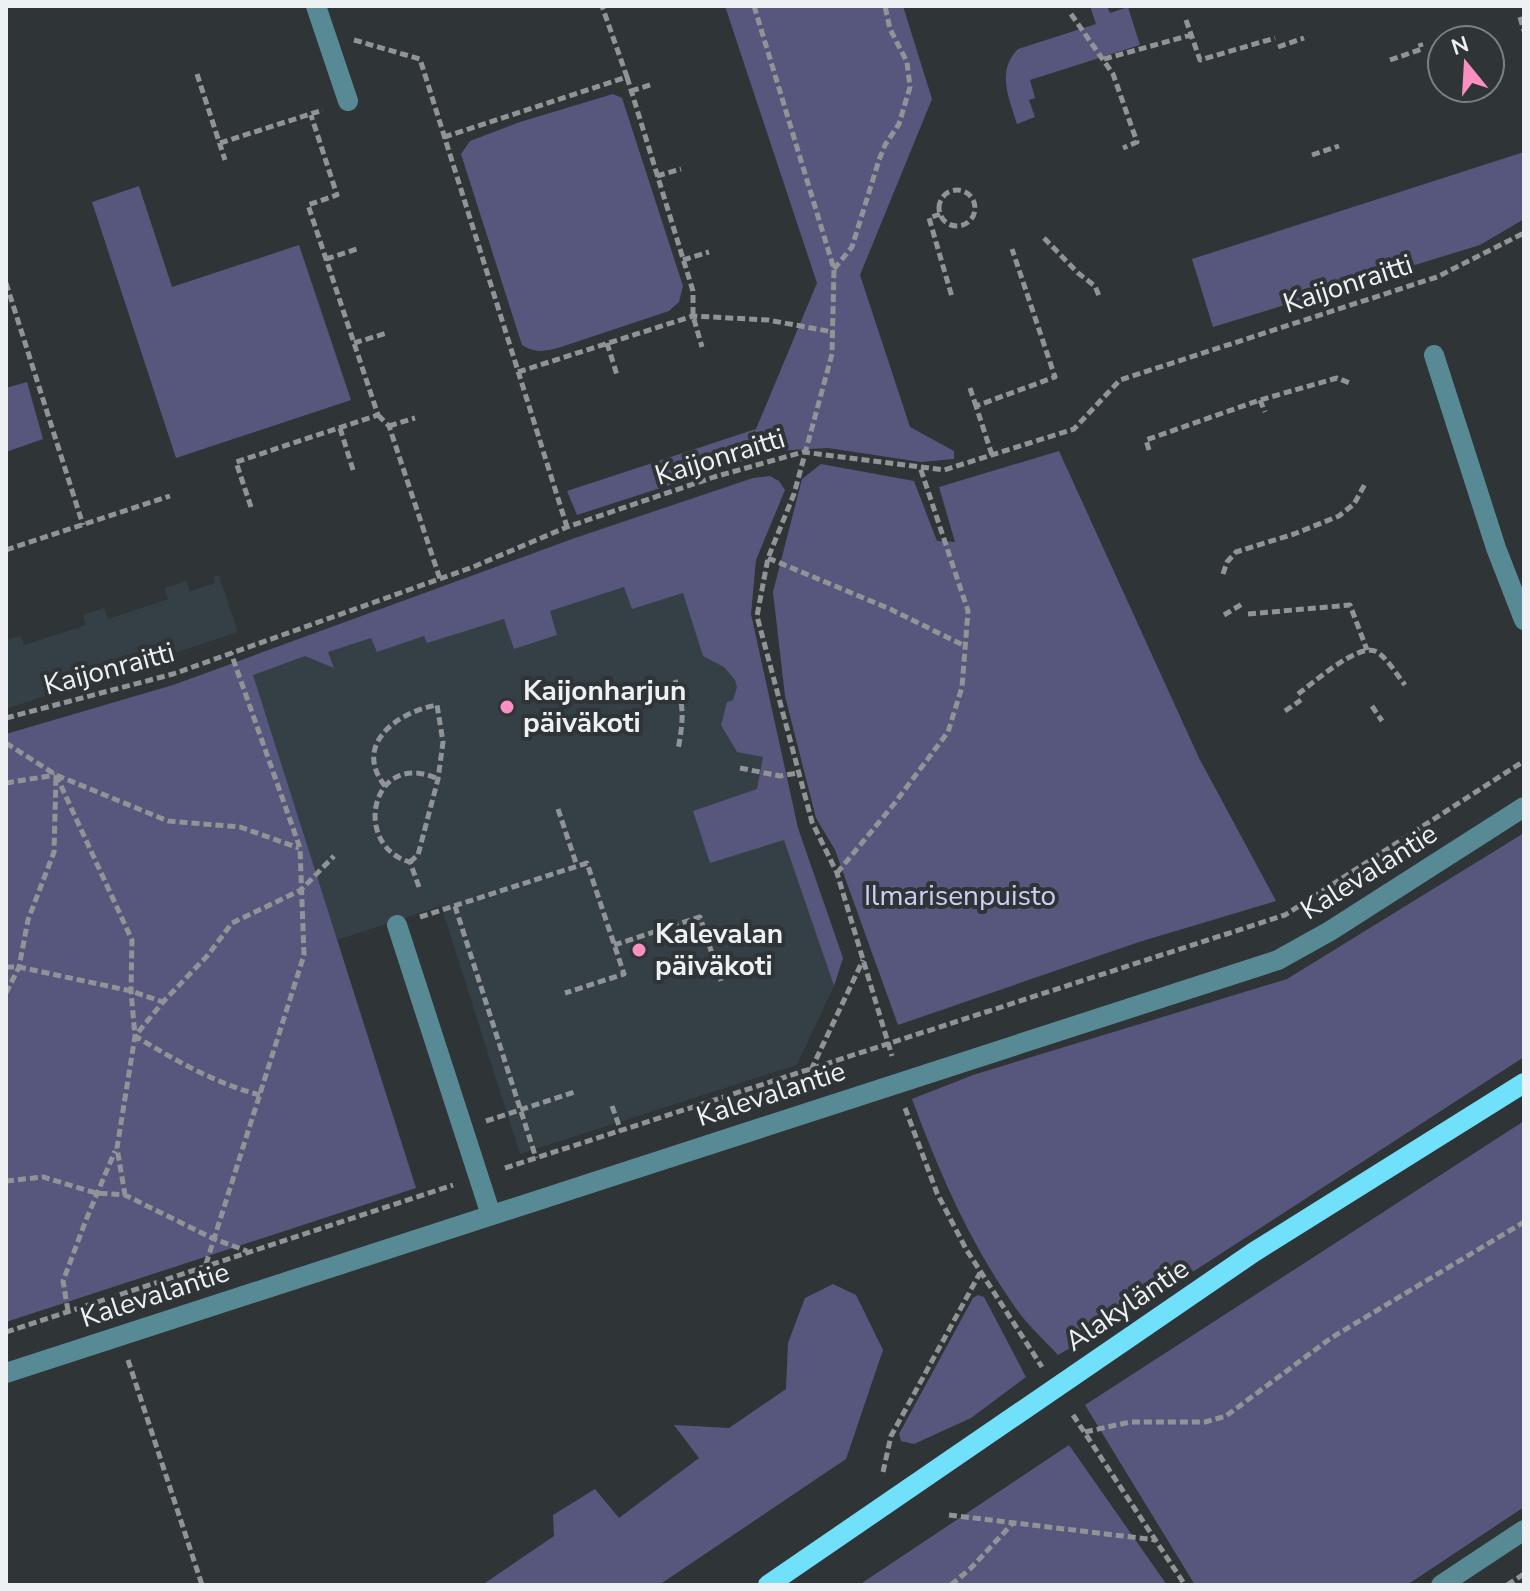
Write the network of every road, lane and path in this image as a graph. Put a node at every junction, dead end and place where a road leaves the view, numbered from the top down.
1 (316, 6) edge
2 (602, 6) edge
3 (754, 6) edge
4 (885, 6) edge
5 (1071, 14) dead end
6 (1520, 17) dead end
7 (1186, 20) dead end
8 (349, 29) dead end
9 (1524, 31) edge
10 (1191, 35) junction
11 (1275, 38) dead end
12 (1304, 38) dead end
13 (1420, 43) dead end
14 (1278, 47) dead end
15 (1104, 59) junction
16 (1390, 60) dead end
17 (197, 74) dead end
18 (627, 77) junction
19 (653, 84) dead end
20 (631, 91) junction
21 (348, 101) dead end
22 (323, 110) dead end
23 (311, 115) junction
24 (444, 137) junction
25 (220, 143) junction
26 (1339, 146) dead end
27 (1123, 148) dead end
28 (1312, 155) dead end
29 (225, 160) dead end
30 (681, 169) dead end
31 (657, 176) junction
32 (940, 214) junction
33 (1524, 233) edge
34 (1044, 238) dead end
35 (360, 248) dead end
36 (1012, 249) dead end
37 (709, 252) dead end
38 (326, 259) junction
39 (683, 260) junction
40 (834, 269) junction
41 (6, 283) edge
42 (1099, 296) dead end
43 (952, 297) dead end
44 (693, 316) junction
45 (833, 332) junction
46 (387, 333) dead end
47 (354, 343) junction
48 (607, 343) junction
49 (702, 347) dead end
50 (1434, 355) dead end
51 (518, 372) junction
52 (617, 375) dead end
53 (1350, 383) dead end
54 (970, 388) dead end
55 (1260, 400) junction
56 (976, 406) junction
57 (1265, 412) dead end
58 (378, 415) junction
59 (415, 418) dead end
60 (389, 426) junction
61 (340, 428) junction
62 (1149, 450) dead end
63 (803, 452) junction
64 (992, 455) junction
65 (920, 467) junction
66 (354, 473) dead end
67 (1365, 484) dead end
68 (170, 496) dead end
69 (251, 507) dead end
70 (83, 525) junction
71 (567, 527) junction
72 (6, 550) edge
73 (768, 558) junction
74 (1223, 574) dead end
75 (440, 579) junction
76 (1242, 604) dead end
77 (1248, 614) dead end
78 (1224, 615) dead end
79 (1524, 620) edge
80 (965, 646) junction
81 (1367, 650) junction
82 (231, 653) junction
83 (675, 680) dead end
84 (1405, 685) dead end
85 (1372, 706) dead end
86 (1285, 711) dead end
87 (6, 718) edge
88 (1382, 721) dead end
89 (6, 743) edge
90 (678, 750) dead end
91 (1524, 761) edge
92 (740, 768) dead end
93 (798, 773) junction
94 (56, 775) junction
95 (438, 779) junction
96 (6, 783) edge
97 (385, 786) junction
98 (1524, 807) edge
99 (558, 809) dead end
100 (300, 848) junction
101 (334, 856) dead end
102 (410, 862) junction
103 (577, 866) junction
104 (837, 873) junction
105 (419, 887) dead end
106 (301, 890) junction
107 (455, 906) junction
108 (397, 925) joint
109 (614, 945) junction
110 (863, 960) junction
111 (6, 967) edge
112 (19, 967) junction
113 (721, 981) dead end
114 (131, 991) junction
115 (6, 993) edge
116 (565, 993) dead end
117 (163, 1002) junction
118 (135, 1036) junction
119 (889, 1045) junction
120 (810, 1070) junction
121 (900, 1082) junction
122 (1524, 1083) edge
123 (575, 1092) dead end
124 (260, 1095) junction
125 (612, 1106) dead end
126 (520, 1110) junction
127 (462, 1128) junction
128 (621, 1131) junction
129 (117, 1148) junction
130 (536, 1158) junction
131 (478, 1177) junction
132 (7, 1180) edge
133 (96, 1193) junction
134 (125, 1195) junction
135 (491, 1215) junction
136 (1524, 1222) edge
137 (214, 1239) junction
138 (248, 1251) junction
139 (205, 1265) junction
140 (980, 1273) junction
141 (68, 1311) junction
142 (6, 1332) edge
143 (127, 1355) dead end
144 (1042, 1368) dead end
145 (6, 1373) edge
146 (1073, 1415) dead end
147 (1085, 1432) junction
148 (883, 1472) dead end
149 (949, 1515) dead end
150 (1013, 1523) junction
151 (1524, 1530) edge
152 (1156, 1540) junction
153 (1524, 1574) edge
154 (202, 1585) edge
155 (768, 1585) edge
156 (951, 1585) edge
157 (1185, 1585) edge
158 (1441, 1585) edge
159 (1507, 1585) edge

1 - 21 street
2 - 18 path
3 - 40 path
4 - 40 path
5 - 15 path
6 - 9 path
7 - 10 path
8 - 24 path
10 - 11 path
10 - 15 path
12 - 14 path
13 - 16 path
15 - 27 path
17 - 25 path
18 - 20 path
18 - 24 path
19 - 20 path
20 - 31 path
22 - 23 path
23 - 25 path
23 - 38 path
24 - 51 path
25 - 29 path
26 - 28 path
30 - 31 path
31 - 39 path
32 - 32 path
32 - 43 path
33 - 64 path, Kaijonraitti
34 - 42 path
35 - 38 path
36 - 56 path
37 - 39 path
38 - 47 path
39 - 44 path
40 - 45 path
41 - 70 path
44 - 45 path
44 - 48 path
44 - 49 path
45 - 63 path
46 - 47 path
47 - 58 path
48 - 51 path
48 - 52 path
50 - 79 street
51 - 71 path
53 - 55 path
54 - 56 path
55 - 57 path
55 - 62 path
56 - 64 path
58 - 60 path
58 - 61 path
59 - 60 path
60 - 75 path
61 - 66 path
61 - 69 path
63 - 65 path, Kaijonraitti
63 - 71 path, Kaijonraitti
63 - 73 path
64 - 65 path, Kaijonraitti
65 - 80 path
67 - 74 path
68 - 70 path
70 - 72 path
71 - 75 path, Kaijonraitti
73 - 80 path
73 - 93 path
75 - 82 path, Kaijonraitti
76 - 78 path
77 - 81 path
80 - 104 path
81 - 84 path
81 - 86 path
82 - 87 path, Kaijonraitti
82 - 100 path
83 - 90 path
85 - 88 path
89 - 94 path
91 - 119 path
92 - 93 path
93 - 104 path
94 - 96 path
94 - 100 path
94 - 112 path
94 - 114 path
95 - 97 path
95 - 97 path
95 - 102 path
97 - 102 path
98 - 121 street, Kalevalantie
99 - 103 path
100 - 106 path
101 - 106 path
102 - 105 path
103 - 107 path
103 - 109 path
104 - 110 path
106 - 117 path
106 - 124 path
107 - 108 path
107 - 126 path
108 - 127 street
109 - 113 path
109 - 116 path
110 - 119 path
110 - 120 path
111 - 112 path
112 - 114 path
112 - 115 path
114 - 117 path
114 - 118 path
117 - 118 path
118 - 124 path
118 - 129 path
119 - 120 path
119 - 121 path
120 - 128 path
121 - 135 street, Kalevalantie
121 - 140 path
122 - 155 main road, Alakyläntie
123 - 126 path
124 - 137 path
125 - 128 path
126 - 127 path
126 - 130 path
127 - 131 street
128 - 130 path
129 - 133 path
129 - 134 path
130 - 131 path
131 - 135 street
131 - 138 path
132 - 133 path
133 - 134 path
133 - 141 path
134 - 137 path
135 - 145 street, Kalevalantie
136 - 147 path
137 - 138 path
137 - 139 path
138 - 139 path
139 - 141 path
140 - 144 path
140 - 148 path
141 - 142 path
143 - 154 path
146 - 147 path
147 - 152 path
149 - 150 path
150 - 152 path
150 - 156 path
151 - 158 street
152 - 157 path
153 - 159 path

